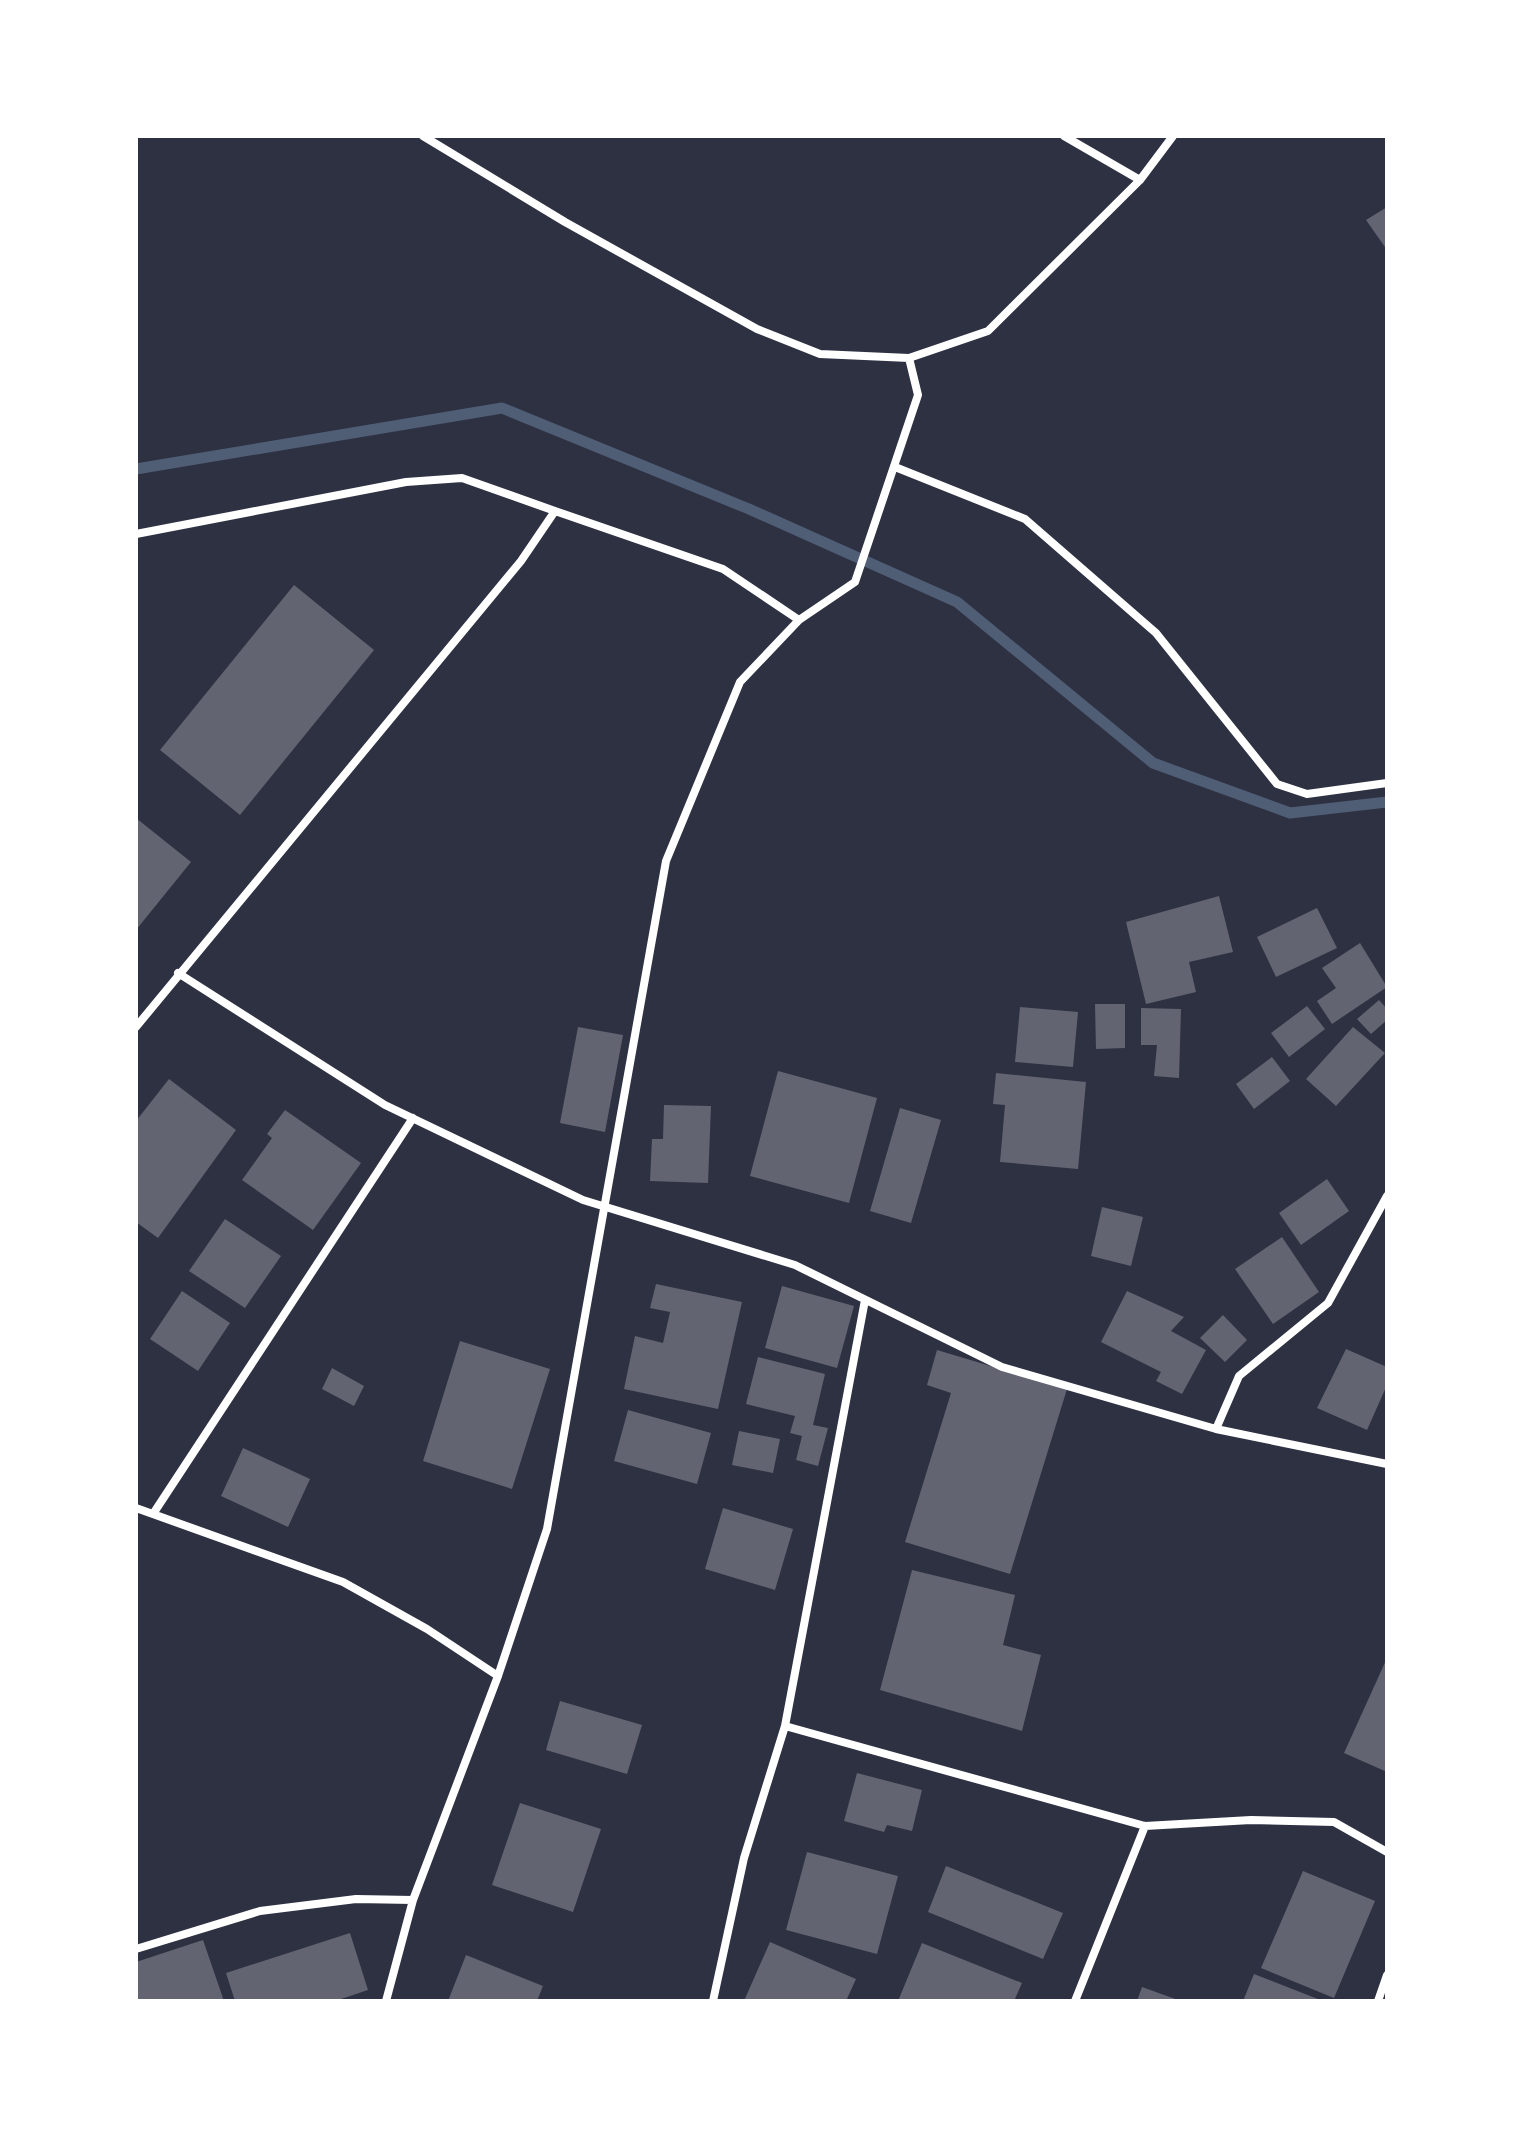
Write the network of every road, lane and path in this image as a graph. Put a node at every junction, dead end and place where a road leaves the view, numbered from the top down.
1 (423, 136) edge
2 (1064, 136) edge
3 (1173, 136) edge
4 (1140, 180) junction
5 (909, 358) junction
6 (895, 467) junction
7 (555, 511) junction
8 (136, 534) edge
9 (799, 620) junction
10 (1387, 783) edge
11 (178, 973) junction
12 (136, 1027) edge
13 (413, 1118) junction
14 (1387, 1196) edge
15 (605, 1206) junction
16 (865, 1300) junction
17 (1216, 1429) junction
18 (1387, 1464) edge
19 (136, 1508) edge
20 (153, 1514) junction
21 (498, 1676) junction
22 (785, 1726) junction
23 (1145, 1826) junction
24 (1387, 1852) edge
25 (413, 1900) junction
26 (136, 1949) edge
27 (1387, 1975) edge
28 (386, 2001) edge
29 (713, 2001) edge
30 (1075, 2001) edge
31 (1378, 2001) edge

1 - 5 street
2 - 4 street
3 - 4 street
4 - 5 street
5 - 6 street
6 - 9 street
6 - 10 street
7 - 8 street
7 - 9 street
7 - 11 street
9 - 15 street
11 - 12 street
11 - 13 street
13 - 15 street
13 - 20 street
14 - 17 street
15 - 16 street
15 - 21 street
16 - 17 street
16 - 22 street
17 - 18 street
19 - 20 street
20 - 21 street
21 - 25 street
22 - 23 street
22 - 29 street
23 - 24 street
23 - 30 street
25 - 26 street
25 - 28 street
27 - 31 street

